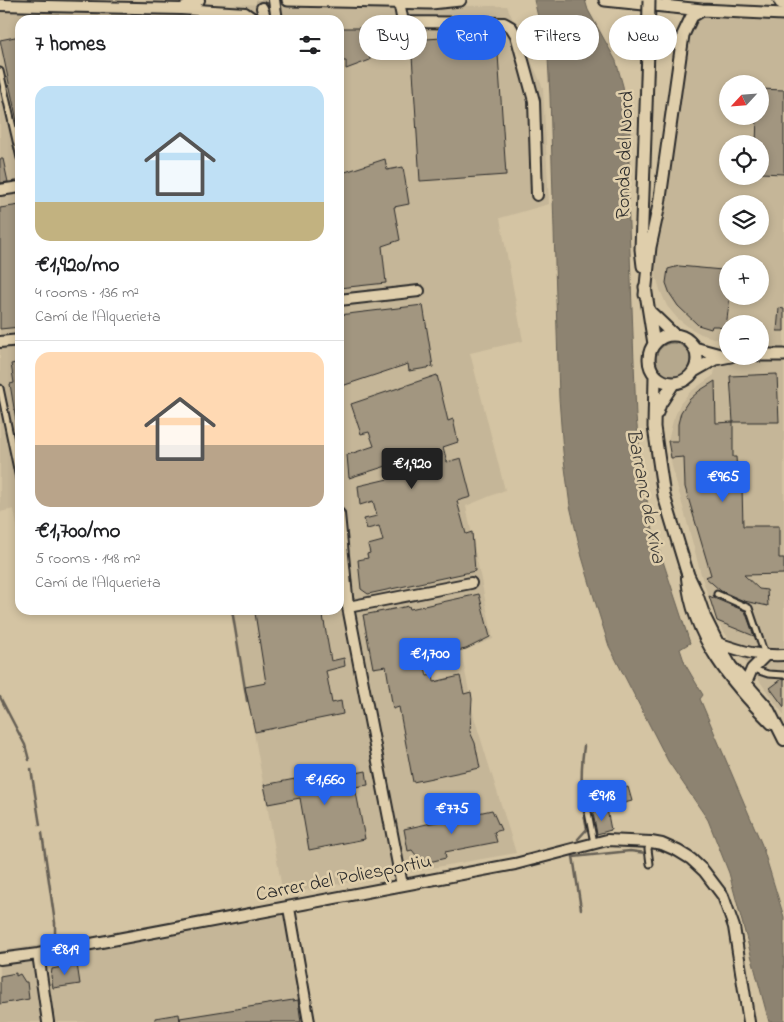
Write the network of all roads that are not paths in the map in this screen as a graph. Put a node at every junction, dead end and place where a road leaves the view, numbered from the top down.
1 (99, 0) edge
2 (199, 0) edge
3 (274, 0) edge
4 (288, 0) edge
5 (460, 0) edge
6 (605, 0) edge
7 (649, 0) edge
8 (399, 2) junction
9 (0, 5) edge
10 (81, 7) junction
11 (117, 8) junction
12 (262, 8) tunnel mouth
13 (181, 10) junction
14 (702, 10) junction
15 (784, 14) edge
16 (248, 15) edge
17 (264, 15) edge
18 (276, 15) edge
19 (0, 71) edge
20 (15, 136) edge
21 (15, 188) edge
22 (0, 190) edge
23 (537, 194) dead end
24 (419, 291) dead end
25 (645, 295) junction
26 (344, 299) edge
27 (650, 311) junction
28 (674, 335) junction
29 (15, 340) edge
30 (0, 342) edge
31 (654, 344) junction
32 (694, 348) junction
33 (719, 354) edge
34 (784, 354) edge
35 (769, 355) edge
36 (719, 358) edge
37 (694, 371) junction
38 (655, 376) junction
39 (674, 384) junction
40 (0, 388) edge
41 (654, 427) junction
42 (15, 459) edge
43 (686, 572) junction
44 (471, 583) dead end
45 (344, 584) edge
46 (717, 594) dead end
47 (348, 608) junction
48 (718, 643) junction
49 (784, 655) edge
50 (765, 656) junction
51 (752, 669) junction
52 (784, 675) edge
53 (746, 683) junction
54 (781, 729) edge
55 (588, 812) dead end
56 (651, 842) junction
57 (594, 843) junction
58 (650, 864) dead end
59 (402, 885) junction
60 (289, 908) junction
61 (38, 954) junction
62 (0, 959) edge
63 (48, 1022) edge
64 (309, 1022) edge
65 (749, 1022) edge

1 - 10 street
1 - 11 street
2 - 13 street
3 - 18 street
4 - 8 street
5 - 8 street
6 - 14 street
7 - 25 street, Ronda del Nord, bridge
8 - 23 street
9 - 10 street
10 - 11 street
11 - 13 street
12 - 17 street
13 - 16 street
14 - 15 street
14 - 25 street
19 - 20 lane
21 - 22 street
24 - 26 street
25 - 27 street, Ronda del Nord
27 - 28 street, Ronda del Nord
27 - 31 street, Ronda del Nord
28 - 31 street
28 - 32 street
29 - 30 street
31 - 38 street
32 - 33 street
32 - 37 street
34 - 35 street
36 - 37 street
37 - 39 street
38 - 39 street
38 - 41 street
39 - 41 street
40 - 42 lane
41 - 43 street
43 - 48 street
43 - 54 street
44 - 47 street
45 - 47 street
46 - 50 lane
47 - 59 street
48 - 50 street
48 - 53 street
49 - 50 street
50 - 51 street
51 - 52 lane
51 - 53 street
53 - 54 street
55 - 57 lane
56 - 57 street, Carrer del Poliesportiu
56 - 58 lane
56 - 65 street, Carrer del Poliesportiu
57 - 59 street, Carrer del Poliesportiu
59 - 60 street, Carrer del Poliesportiu
60 - 61 street, Carrer del Poliesportiu
60 - 64 street
61 - 62 street, Carrer del Poliesportiu
61 - 63 street

